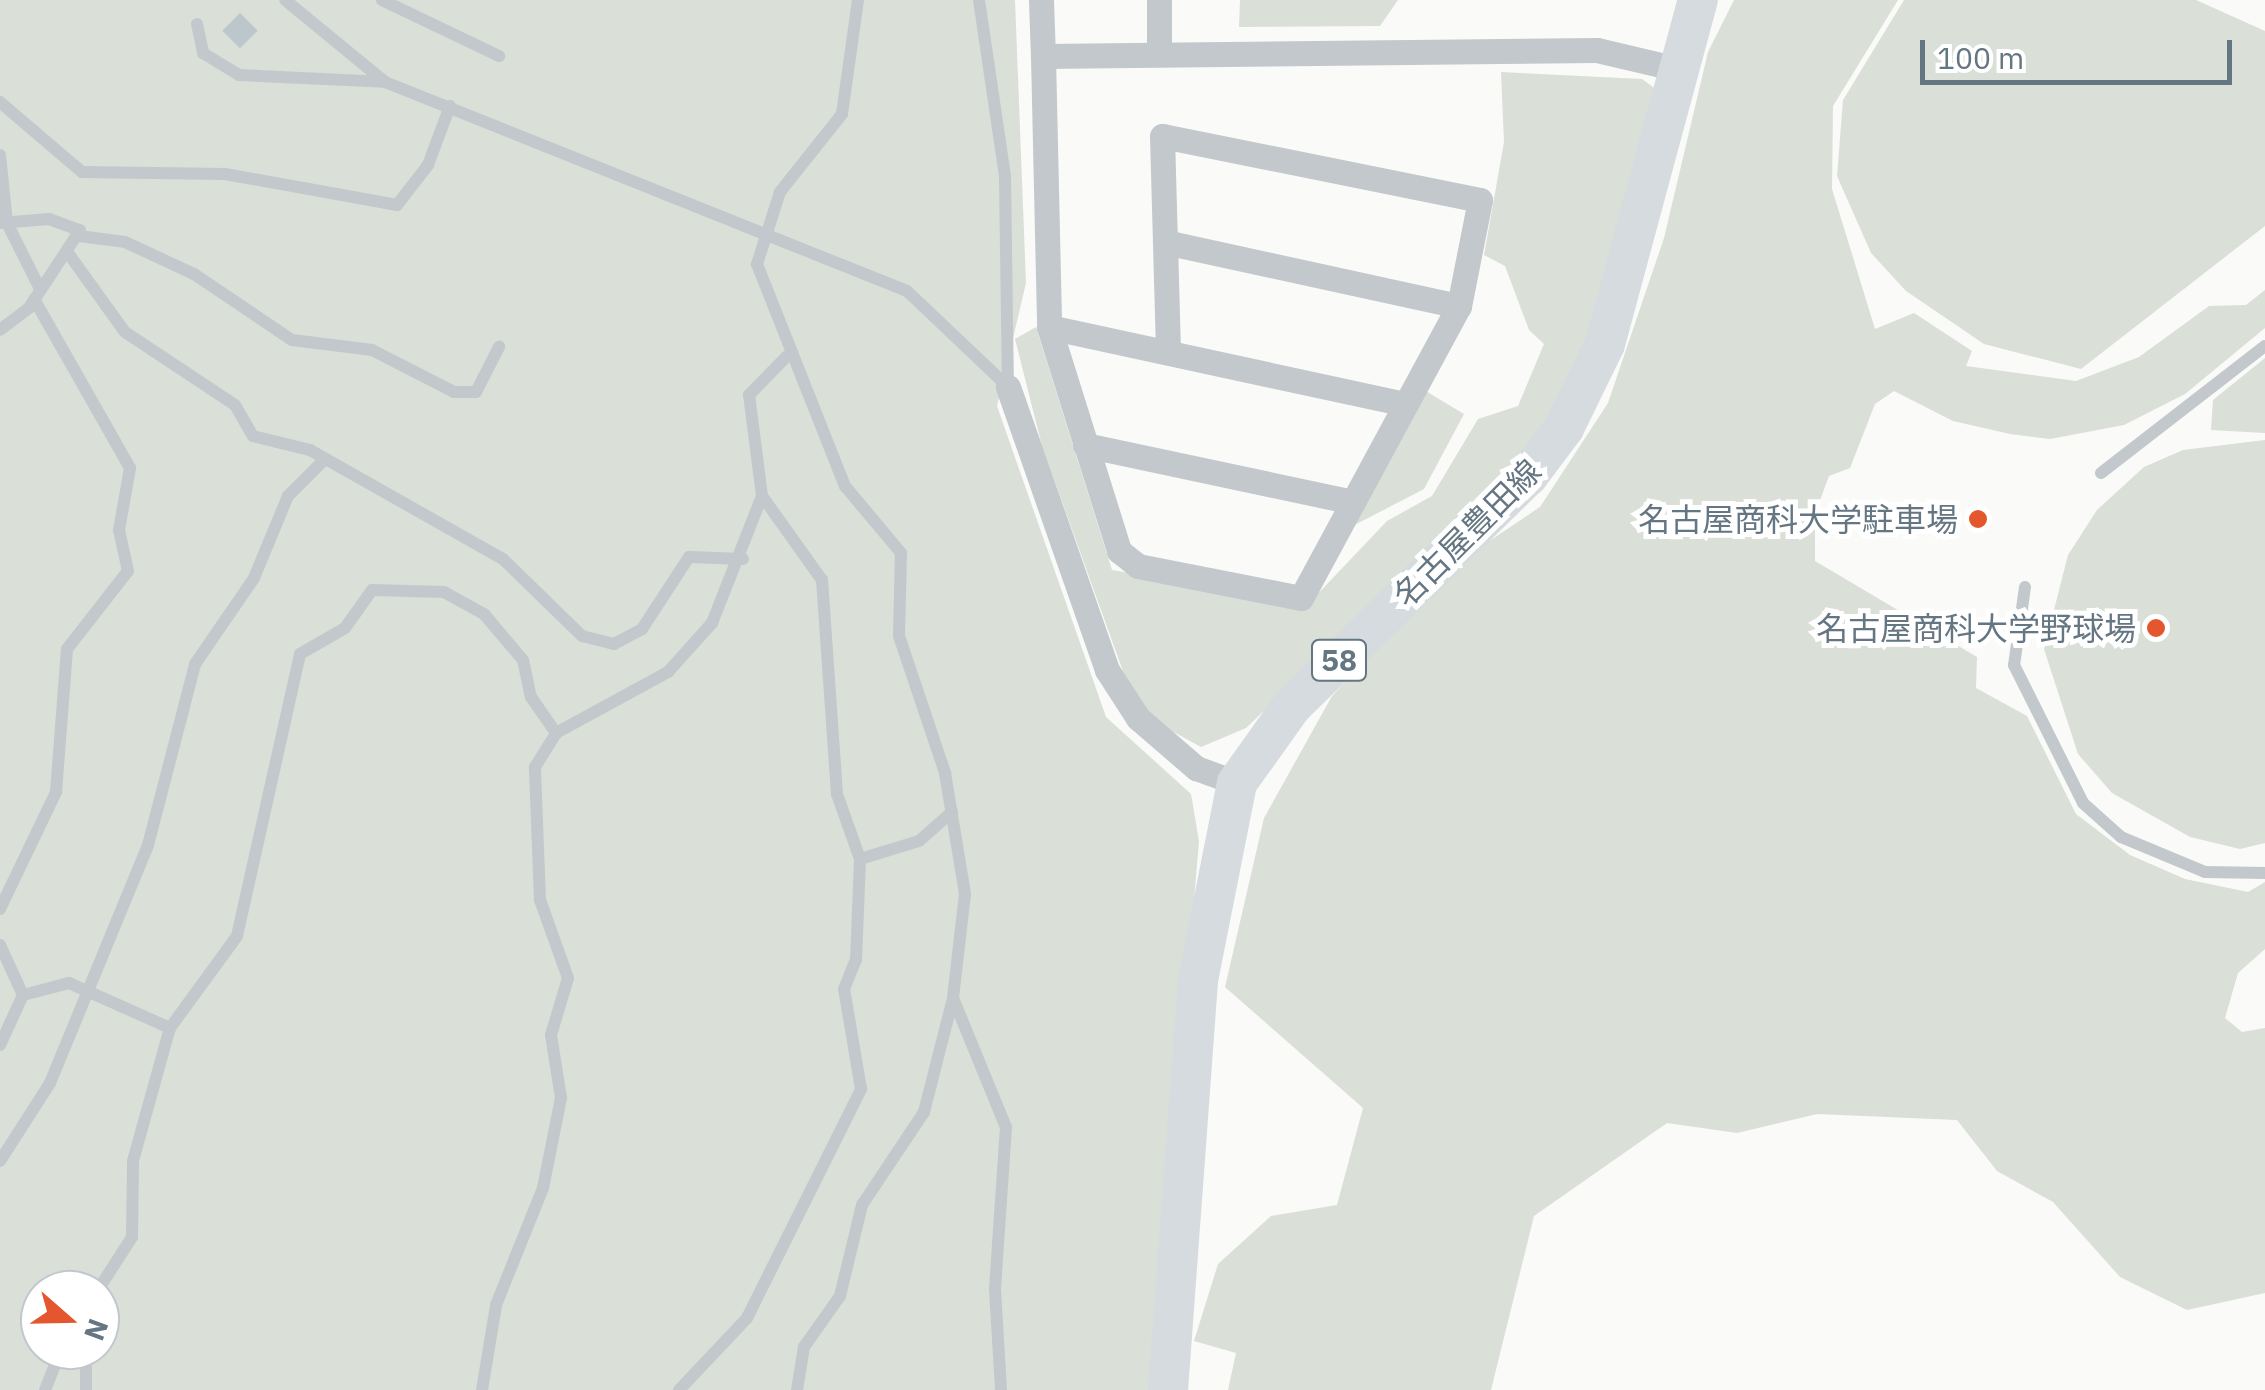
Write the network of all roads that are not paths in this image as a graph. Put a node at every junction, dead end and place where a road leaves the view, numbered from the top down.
1 (285, 0) edge
2 (382, 0) edge
3 (858, 0) edge
4 (979, 0) edge
5 (1041, 0) edge
6 (1159, 0) edge
7 (1698, 0) edge
8 (197, 24) dead end
9 (1159, 54) junction
10 (499, 56) dead end
11 (1043, 56) junction
12 (1673, 68) junction
13 (385, 82) junction
14 (0, 102) edge
15 (450, 106) junction
16 (0, 156) edge
17 (3, 223) edge
18 (762, 230) junction
19 (79, 236) junction
20 (1165, 242) junction
21 (68, 253) junction
22 (37, 294) junction
23 (1459, 306) junction
24 (1049, 328) junction
25 (0, 330) edge
26 (2265, 346) edge
27 (499, 347) dead end
28 (1168, 352) junction
29 (786, 356) junction
30 (1008, 387) junction
31 (1406, 404) junction
32 (1084, 445) junction
33 (324, 460) junction
34 (2101, 473) dead end
35 (762, 496) junction
36 (1353, 502) junction
37 (743, 558) junction
38 (2025, 588) dead end
39 (556, 733) junction
40 (1237, 783) junction
41 (952, 812) junction
42 (860, 860) junction
43 (2265, 873) edge
44 (0, 909) edge
45 (0, 945) edge
46 (87, 988) junction
47 (23, 995) junction
48 (953, 998) junction
49 (170, 1028) junction
50 (0, 1045) edge
51 (0, 1161) edge
52 (110, 1270) edge
53 (482, 1390) edge
54 (679, 1390) edge
55 (797, 1390) edge
56 (1001, 1390) edge
57 (1168, 1390) edge

1 - 13 lane
2 - 10 lane
3 - 18 lane
4 - 30 lane
5 - 11 street
6 - 9 street
7 - 12 main road, 名古屋豊田線 / 58
8 - 13 lane
9 - 11 street
9 - 12 street
11 - 24 street
12 - 40 main road, 名古屋豊田線 / 58
13 - 15 lane
14 - 15 lane
15 - 18 lane
16 - 17 lane
17 - 19 lane
17 - 22 lane
18 - 29 lane
18 - 30 lane
19 - 21 lane
19 - 27 lane
20 - 23 street
20 - 23 street
20 - 28 street
21 - 22 lane
21 - 33 lane
22 - 25 lane
22 - 44 lane
23 - 31 street
24 - 28 street
24 - 32 street
26 - 34 lane
28 - 31 street
29 - 35 lane
29 - 41 lane
30 - 40 street
31 - 36 street
32 - 36 street
32 - 36 street
33 - 37 lane
33 - 46 lane
35 - 37 lane
35 - 42 lane
37 - 39 lane
38 - 43 lane
39 - 49 lane
39 - 53 lane
40 - 57 main road, 名古屋豊田線 / 58
41 - 42 lane
41 - 48 lane
42 - 54 lane
45 - 47 lane
46 - 47 lane
46 - 49 lane
46 - 51 lane
47 - 50 lane
48 - 55 lane
48 - 56 lane
49 - 52 lane

